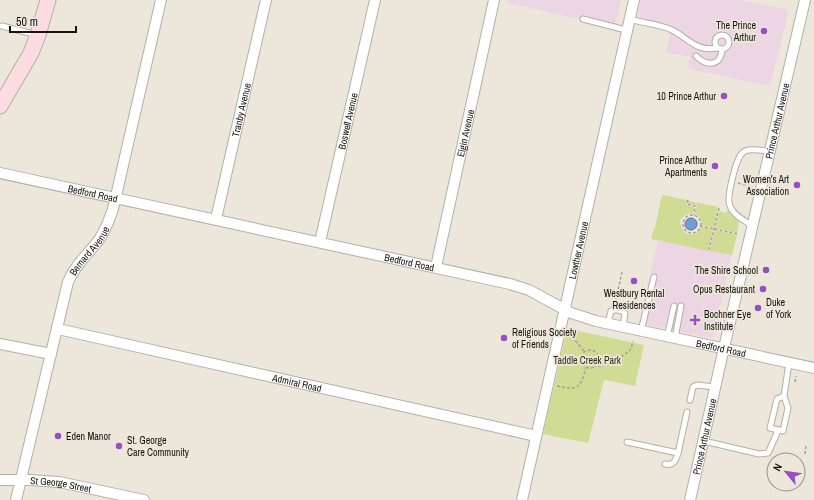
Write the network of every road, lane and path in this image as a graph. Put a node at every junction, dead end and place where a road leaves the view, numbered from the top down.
1 (48, 0) edge
2 (161, 0) edge
3 (266, 0) edge
4 (375, 0) edge
5 (494, 0) edge
6 (634, 0) edge
7 (805, 0) edge
8 (583, 19) dead end
9 (629, 19) junction
10 (2, 26) dead end
11 (626, 30) junction
12 (38, 35) junction
13 (719, 49) junction
14 (696, 56) dead end
15 (0, 106) edge
16 (770, 151) junction
17 (0, 173) edge
18 (115, 198) junction
19 (688, 200) dead end
20 (719, 208) dead end
21 (694, 215) junction
22 (216, 220) junction
23 (700, 226) junction
24 (753, 226) junction
25 (714, 229) junction
26 (738, 234) dead end
27 (320, 242) junction
28 (709, 250) dead end
29 (436, 267) junction
30 (622, 272) dead end
31 (654, 277) dead end
32 (674, 306) dead end
33 (681, 306) dead end
34 (564, 309) junction
35 (614, 310) junction
36 (608, 323) junction
37 (623, 327) junction
38 (58, 329) junction
39 (565, 329) dead end
40 (641, 331) junction
41 (671, 338) junction
42 (633, 341) dead end
43 (0, 344) edge
44 (724, 349) junction
45 (584, 351) junction
46 (51, 354) junction
47 (789, 363) junction
48 (597, 366) junction
49 (586, 368) junction
50 (814, 368) edge
51 (796, 376) dead end
52 (795, 382) dead end
53 (553, 386) dead end
54 (715, 387) junction
55 (784, 396) junction
56 (690, 400) dead end
57 (687, 412) dead end
58 (778, 430) junction
59 (536, 436) junction
60 (704, 441) junction
61 (627, 442) dead end
62 (806, 444) dead end
63 (805, 452) edge
64 (678, 453) junction
65 (666, 464) dead end
66 (0, 480) edge
67 (21, 480) junction
68 (16, 500) edge
69 (144, 500) edge
70 (522, 500) edge
71 (690, 500) edge

1 - 12 main road
2 - 18 street, Bernard Avenue
3 - 22 street, Tranby Avenue
4 - 27 street, Boswell Avenue
5 - 29 street, Elgin Avenue
6 - 9 street, Lowther Avenue
7 - 16 street, Prince Arthur Avenue
8 - 11 lane
9 - 11 street, Lowther Avenue
9 - 13 lane
10 - 12 lane
11 - 34 street, Lowther Avenue
12 - 15 main road
13 - 13 lane
13 - 14 lane
16 - 24 street, Prince Arthur Avenue
16 - 24 lane
17 - 18 street, Bedford Road
18 - 22 street, Bedford Road
18 - 38 street, Bernard Avenue
19 - 21 path
20 - 25 path
21 - 23 path
21 - 23 path
22 - 27 street, Bedford Road
23 - 25 path
24 - 44 street, Prince Arthur Avenue
25 - 26 path
25 - 28 path
27 - 29 street, Bedford Road
29 - 34 street, Bedford Road
30 - 35 path
31 - 40 lane
32 - 41 lane
33 - 41 lane
34 - 36 street, Bedford Road
34 - 59 street, Lowther Avenue
35 - 36 lane
35 - 37 lane
36 - 37 street, Bedford Road
37 - 40 street, Bedford Road
38 - 46 street, Bernard Avenue
38 - 59 street, Admiral Road
39 - 45 path
40 - 41 street, Bedford Road
41 - 44 street, Bedford Road
42 - 48 path
43 - 46 street
44 - 47 street, Bedford Road
44 - 54 street, Prince Arthur Avenue
45 - 48 path
45 - 49 path
46 - 67 street, Bernard Avenue
47 - 50 street, Bedford Road
47 - 55 lane
48 - 49 path
49 - 53 path
51 - 52 path
54 - 56 lane
54 - 60 street, Prince Arthur Avenue
55 - 58 lane
55 - 58 lane
57 - 64 lane
58 - 60 lane
59 - 70 street, Lowther Avenue
60 - 71 street, Prince Arthur Avenue
61 - 64 lane
62 - 63 path
64 - 65 lane
66 - 67 street, St George Street
67 - 68 street, Bernard Avenue
67 - 69 street, St George Street

